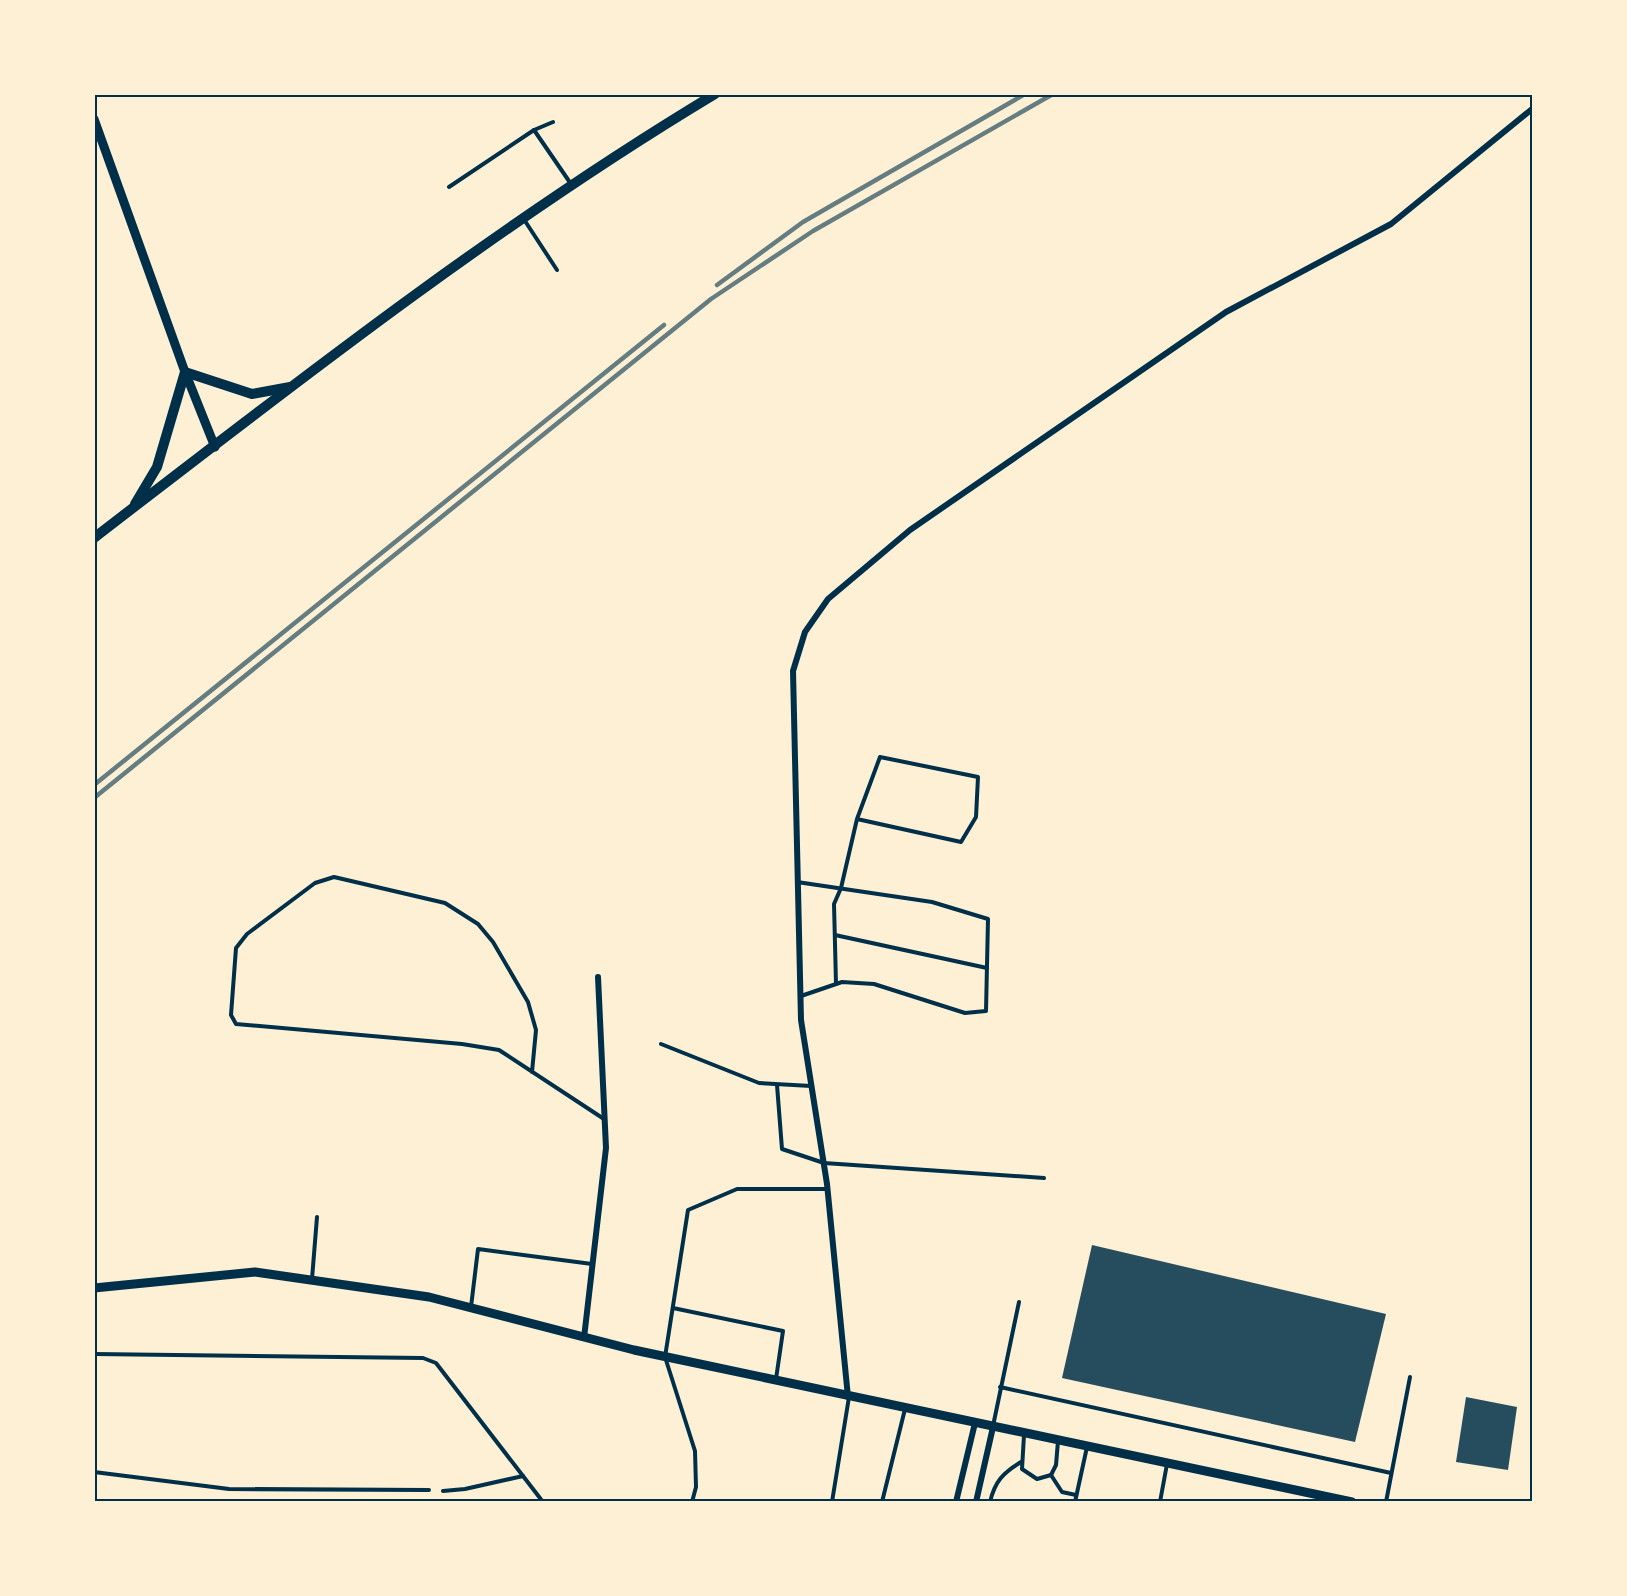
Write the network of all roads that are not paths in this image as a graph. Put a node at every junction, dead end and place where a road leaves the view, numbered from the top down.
1 (715, 94) edge
2 (1533, 109) edge
3 (94, 119) edge
4 (553, 122) dead end
5 (534, 130) junction
6 (449, 187) dead end
7 (572, 187) junction
8 (524, 220) junction
9 (556, 270) dead end
10 (185, 372) junction
11 (294, 387) junction
12 (215, 447) junction
13 (131, 510) junction
14 (94, 538) edge
15 (857, 819) junction
16 (796, 882) junction
17 (841, 888) junction
18 (835, 935) junction
19 (987, 968) junction
20 (598, 977) dead end
21 (836, 984) junction
22 (800, 996) junction
23 (661, 1044) dead end
24 (532, 1072) junction
25 (777, 1085) junction
26 (812, 1086) junction
27 (604, 1119) junction
28 (824, 1163) junction
29 (1044, 1178) dead end
30 (828, 1189) junction
31 (317, 1216) dead end
32 (592, 1264) junction
33 (312, 1280) junction
34 (94, 1288) edge
35 (1019, 1302) dead end
36 (471, 1308) junction
37 (673, 1308) junction
38 (584, 1339) junction
39 (94, 1354) edge
40 (665, 1357) junction
41 (1410, 1377) dead end
42 (776, 1381) junction
43 (1000, 1387) junction
44 (849, 1398) junction
45 (905, 1409) junction
46 (975, 1423) junction
47 (993, 1427) junction
48 (1025, 1434) junction
49 (1058, 1441) junction
50 (1087, 1447) junction
51 (1021, 1462) junction
52 (1167, 1464) junction
53 (94, 1472) edge
54 (1391, 1473) junction
55 (1051, 1475) junction
56 (523, 1476) junction
57 (429, 1490) dead end
58 (443, 1491) dead end
59 (1076, 1495) junction
60 (543, 1502) edge
61 (692, 1502) edge
62 (832, 1502) edge
63 (882, 1502) edge
64 (956, 1502) edge
65 (976, 1502) edge
66 (990, 1502) edge
67 (1075, 1502) edge
68 (1160, 1502) edge
69 (1352, 1502) edge
70 (1386, 1502) edge

1 - 7 main road
2 - 16 street
3 - 10 street
4 - 5 lane
5 - 6 lane
5 - 7 lane
7 - 8 main road
8 - 9 lane
8 - 11 main road
10 - 11 main road
10 - 12 street
10 - 13 main road
11 - 12 main road
12 - 13 main road
13 - 14 main road
15 - 15 lane
15 - 17 lane
16 - 17 lane
16 - 22 street
17 - 18 lane
17 - 19 lane
18 - 19 lane
18 - 21 lane
19 - 21 lane
20 - 27 street
21 - 22 lane
22 - 26 street
23 - 25 lane
24 - 24 lane
24 - 27 lane
25 - 26 lane
25 - 28 lane
26 - 28 street
27 - 32 street
28 - 29 lane
28 - 30 street
30 - 37 lane
30 - 44 street
31 - 33 lane
32 - 36 lane
32 - 38 street
33 - 34 street
33 - 36 street
35 - 43 lane
36 - 38 street
37 - 40 lane
37 - 42 lane
38 - 40 street
39 - 56 lane
40 - 42 street
40 - 61 lane
41 - 54 lane
42 - 44 street
43 - 47 lane
43 - 54 lane
44 - 45 street
44 - 62 lane
45 - 46 street
45 - 63 lane
46 - 47 street
46 - 64 street
47 - 48 street
47 - 65 street
48 - 49 street
48 - 51 lane
49 - 50 street
49 - 55 lane
50 - 52 street
50 - 59 lane
51 - 55 lane
51 - 66 lane
52 - 68 lane
52 - 69 street
53 - 57 lane
54 - 70 lane
55 - 59 lane
56 - 58 lane
56 - 60 lane
59 - 67 lane

